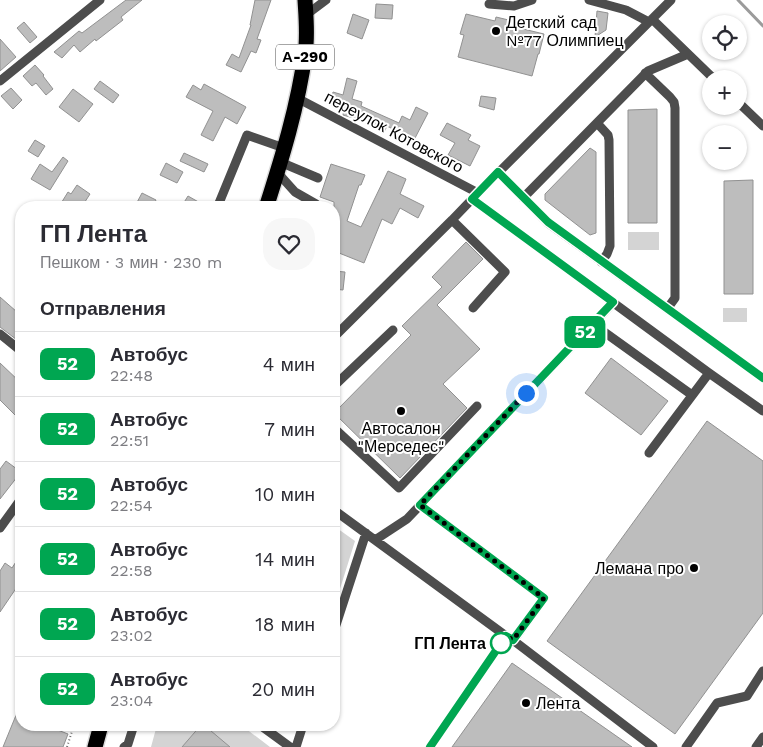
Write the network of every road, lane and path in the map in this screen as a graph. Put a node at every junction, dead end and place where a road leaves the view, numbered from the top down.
1 (100, 0) edge
2 (326, 0) edge
3 (532, 0) edge
4 (589, 0) edge
5 (671, 0) edge
6 (489, 4) dead end
7 (305, 7) edge
8 (650, 20) junction
9 (688, 54) junction
10 (705, 70) edge
11 (645, 74) junction
12 (0, 81) edge
13 (297, 98) junction
14 (747, 111) edge
15 (597, 123) junction
16 (763, 126) edge
17 (280, 161) junction
18 (498, 172) junction
19 (318, 178) dead end
20 (475, 196) junction
21 (523, 198) junction
22 (220, 201) edge
23 (268, 201) edge
24 (311, 201) edge
25 (452, 220) junction
26 (602, 262) junction
27 (613, 302) junction
28 (473, 308) dead end
29 (667, 309) junction
30 (593, 324) junction
31 (393, 330) dead end
32 (340, 331) edge
33 (0, 334) edge
34 (15, 346) edge
35 (709, 373) junction
36 (763, 378) edge
37 (340, 380) edge
38 (692, 395) junction
39 (477, 406) dead end
40 (763, 411) edge
41 (340, 434) edge
42 (649, 453) dead end
43 (420, 505) junction
44 (15, 507) edge
45 (340, 514) edge
46 (0, 528) edge
47 (366, 533) junction
48 (375, 540) junction
49 (340, 613) edge
50 (510, 638) junction
51 (763, 671) edge
52 (72, 731) edge
53 (99, 731) edge
54 (132, 731) edge
55 (268, 731) edge
56 (301, 731) edge
57 (763, 737) edge
58 (648, 746) edge
59 (67, 747) edge
60 (94, 747) edge
61 (124, 747) edge
62 (290, 747) edge
63 (296, 747) edge
64 (430, 747) edge
65 (686, 747) edge
66 (756, 747) edge

1 - 12 street
2 - 7 street
3 - 6 street
4 - 8 street
5 - 8 street
7 - 13 highway, А-290
8 - 9 street
8 - 18 street
9 - 10 street
9 - 11 street
11 - 15 street
11 - 29 street
13 - 17 highway, А-290
13 - 20 street, переулок Котовского
14 - 16 street
15 - 21 street
15 - 26 street
17 - 19 street
17 - 22 street
17 - 23 highway, А-290
17 - 24 street
18 - 20 street
18 - 21 street
20 - 25 street
20 - 27 street, переулок Котовского
21 - 26 street
25 - 28 street
25 - 32 street
26 - 29 street
27 - 30 street
27 - 35 street, переулок Котовского
29 - 36 street
30 - 38 street
30 - 43 street
31 - 37 street
33 - 34 street
35 - 38 street
35 - 40 street, переулок Котовского
38 - 42 street
39 - 41 street
43 - 48 street
43 - 50 street
44 - 46 street
45 - 47 street
47 - 48 street
47 - 49 street
48 - 50 street
50 - 58 street
50 - 64 street
51 - 65 street
52 - 59 path
53 - 60 highway
54 - 61 street
55 - 62 street
56 - 63 street
57 - 66 street

